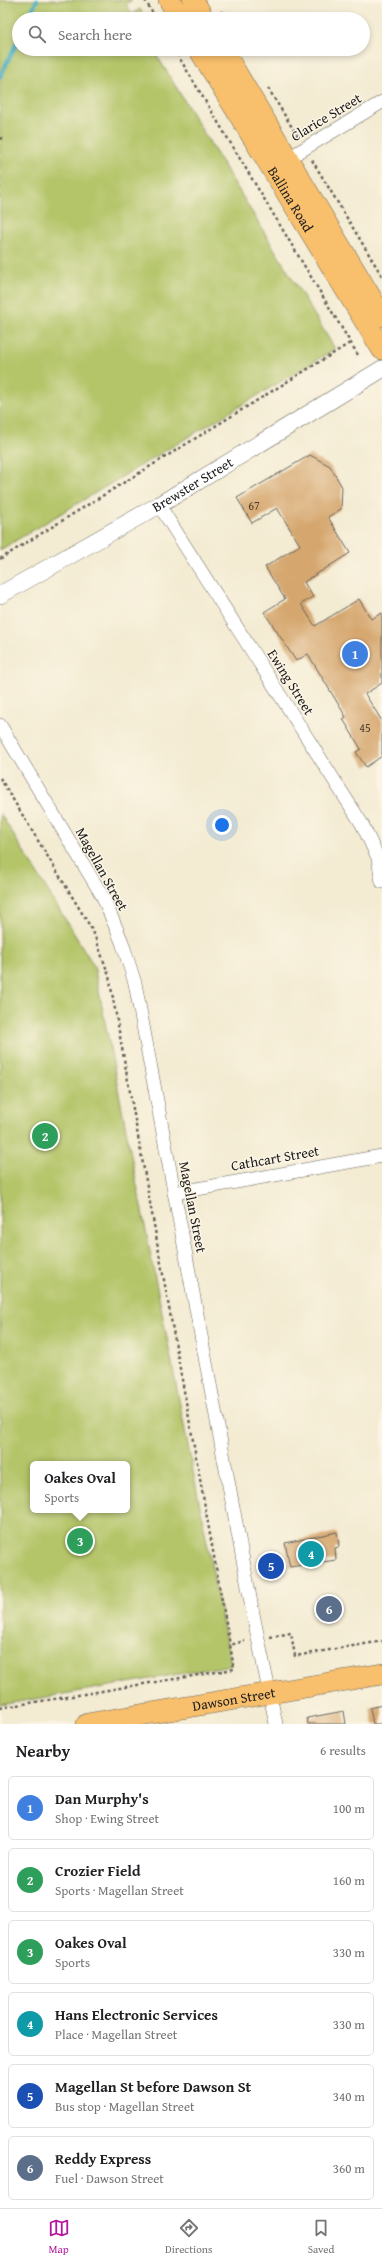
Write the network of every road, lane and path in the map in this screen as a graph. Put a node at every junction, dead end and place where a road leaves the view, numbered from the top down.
1 (145, 0) edge
2 (169, 0) edge
3 (193, 0) edge
4 (152, 12) edge
5 (177, 12) edge
6 (200, 12) edge
7 (178, 56) edge
8 (203, 56) edge
9 (226, 56) edge
10 (265, 83) dead end
11 (382, 102) edge
12 (298, 137) dead end
13 (0, 138) edge
14 (4, 139) dead end
15 (310, 158) dead end
16 (287, 159) junction
17 (382, 276) edge
18 (382, 316) edge
19 (350, 343) junction
20 (382, 349) edge
21 (358, 355) dead end
22 (382, 369) edge
23 (159, 505) junction
24 (0, 559) edge
25 (0, 595) edge
26 (0, 725) edge
27 (0, 778) edge
28 (382, 882) edge
29 (382, 1156) edge
30 (174, 1193) junction
31 (291, 1633) dead end
32 (382, 1641) edge
33 (236, 1643) dead end
34 (230, 1644) junction
35 (382, 1674) edge
36 (270, 1692) junction
37 (0, 1708) edge
38 (86, 1724) edge
39 (276, 1724) edge

1 - 4 path
2 - 5 main road
3 - 6 main road
7 - 19 path
8 - 20 main road, Ballina Road
9 - 16 main road, Ballina Road
10 - 12 path
11 - 16 street, Clarice Street
13 - 14 path
15 - 17 path
16 - 18 main road, Ballina Road
19 - 21 path
19 - 24 path
22 - 23 street, Brewster Street
23 - 25 street, Brewster Street
23 - 28 street, Ewing Street
26 - 30 street, Magellan Street
27 - 34 path
29 - 30 street, Cathcart Street
30 - 36 street, Magellan Street
31 - 32 path
33 - 34 path
34 - 37 path
35 - 36 main road, Dawson Street
36 - 38 main road, Dawson Street
36 - 39 street, Magellan Street

